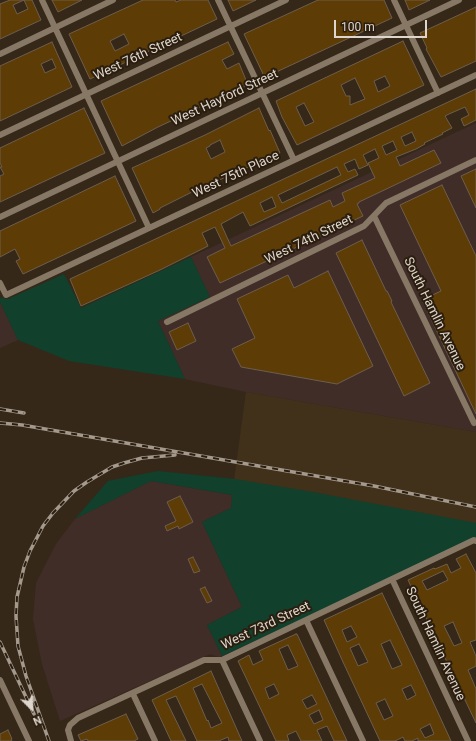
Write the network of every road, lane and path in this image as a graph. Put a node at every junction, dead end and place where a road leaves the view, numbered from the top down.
1 (42, 0) edge
2 (113, 0) edge
3 (218, 0) edge
4 (286, 0) edge
5 (394, 0) edge
6 (459, 0) edge
7 (406, 25) junction
8 (230, 26) junction
9 (55, 28) junction
10 (0, 54) edge
11 (476, 74) edge
12 (262, 93) junction
13 (438, 93) junction
14 (86, 94) junction
15 (0, 135) edge
16 (294, 160) junction
17 (476, 160) edge
18 (118, 161) junction
19 (374, 216) junction
20 (0, 217) edge
21 (149, 228) junction
22 (0, 283) edge
23 (167, 322) dead end
24 (474, 423) dead end
25 (476, 541) edge
26 (392, 579) junction
27 (306, 620) junction
28 (222, 660) junction
29 (0, 680) edge
30 (133, 694) junction
31 (29, 741) edge
32 (71, 741) edge
33 (155, 741) edge
34 (260, 741) edge
35 (363, 741) edge
36 (468, 741) edge

1 - 9 street
2 - 9 street
3 - 8 street
4 - 8 street, West 76th Street
5 - 7 street
6 - 7 street, West Hayford Street
7 - 12 street, West Hayford Street
7 - 13 street
8 - 12 street
8 - 14 street, West 76th Street
9 - 10 street
9 - 14 street
11 - 13 street, West 75th Place
12 - 16 street
12 - 18 street, West Hayford Street
13 - 16 street, West 75th Place
14 - 15 street, West 76th Street
14 - 18 street
16 - 21 street, West 75th Place
17 - 19 street, West 74th Street
18 - 20 street, West Hayford Street
18 - 21 street
19 - 23 street, West 74th Street
19 - 24 street, South Hamlin Avenue
21 - 22 street, West 75th Place
25 - 26 street, West 73rd Street
26 - 27 street, West 73rd Street
26 - 36 street, South Hamlin Avenue
27 - 28 street, West 73rd Street
27 - 35 street
28 - 30 street, West 73rd Street
28 - 34 street
29 - 31 street
30 - 32 street, West 73rd Street
30 - 33 street

